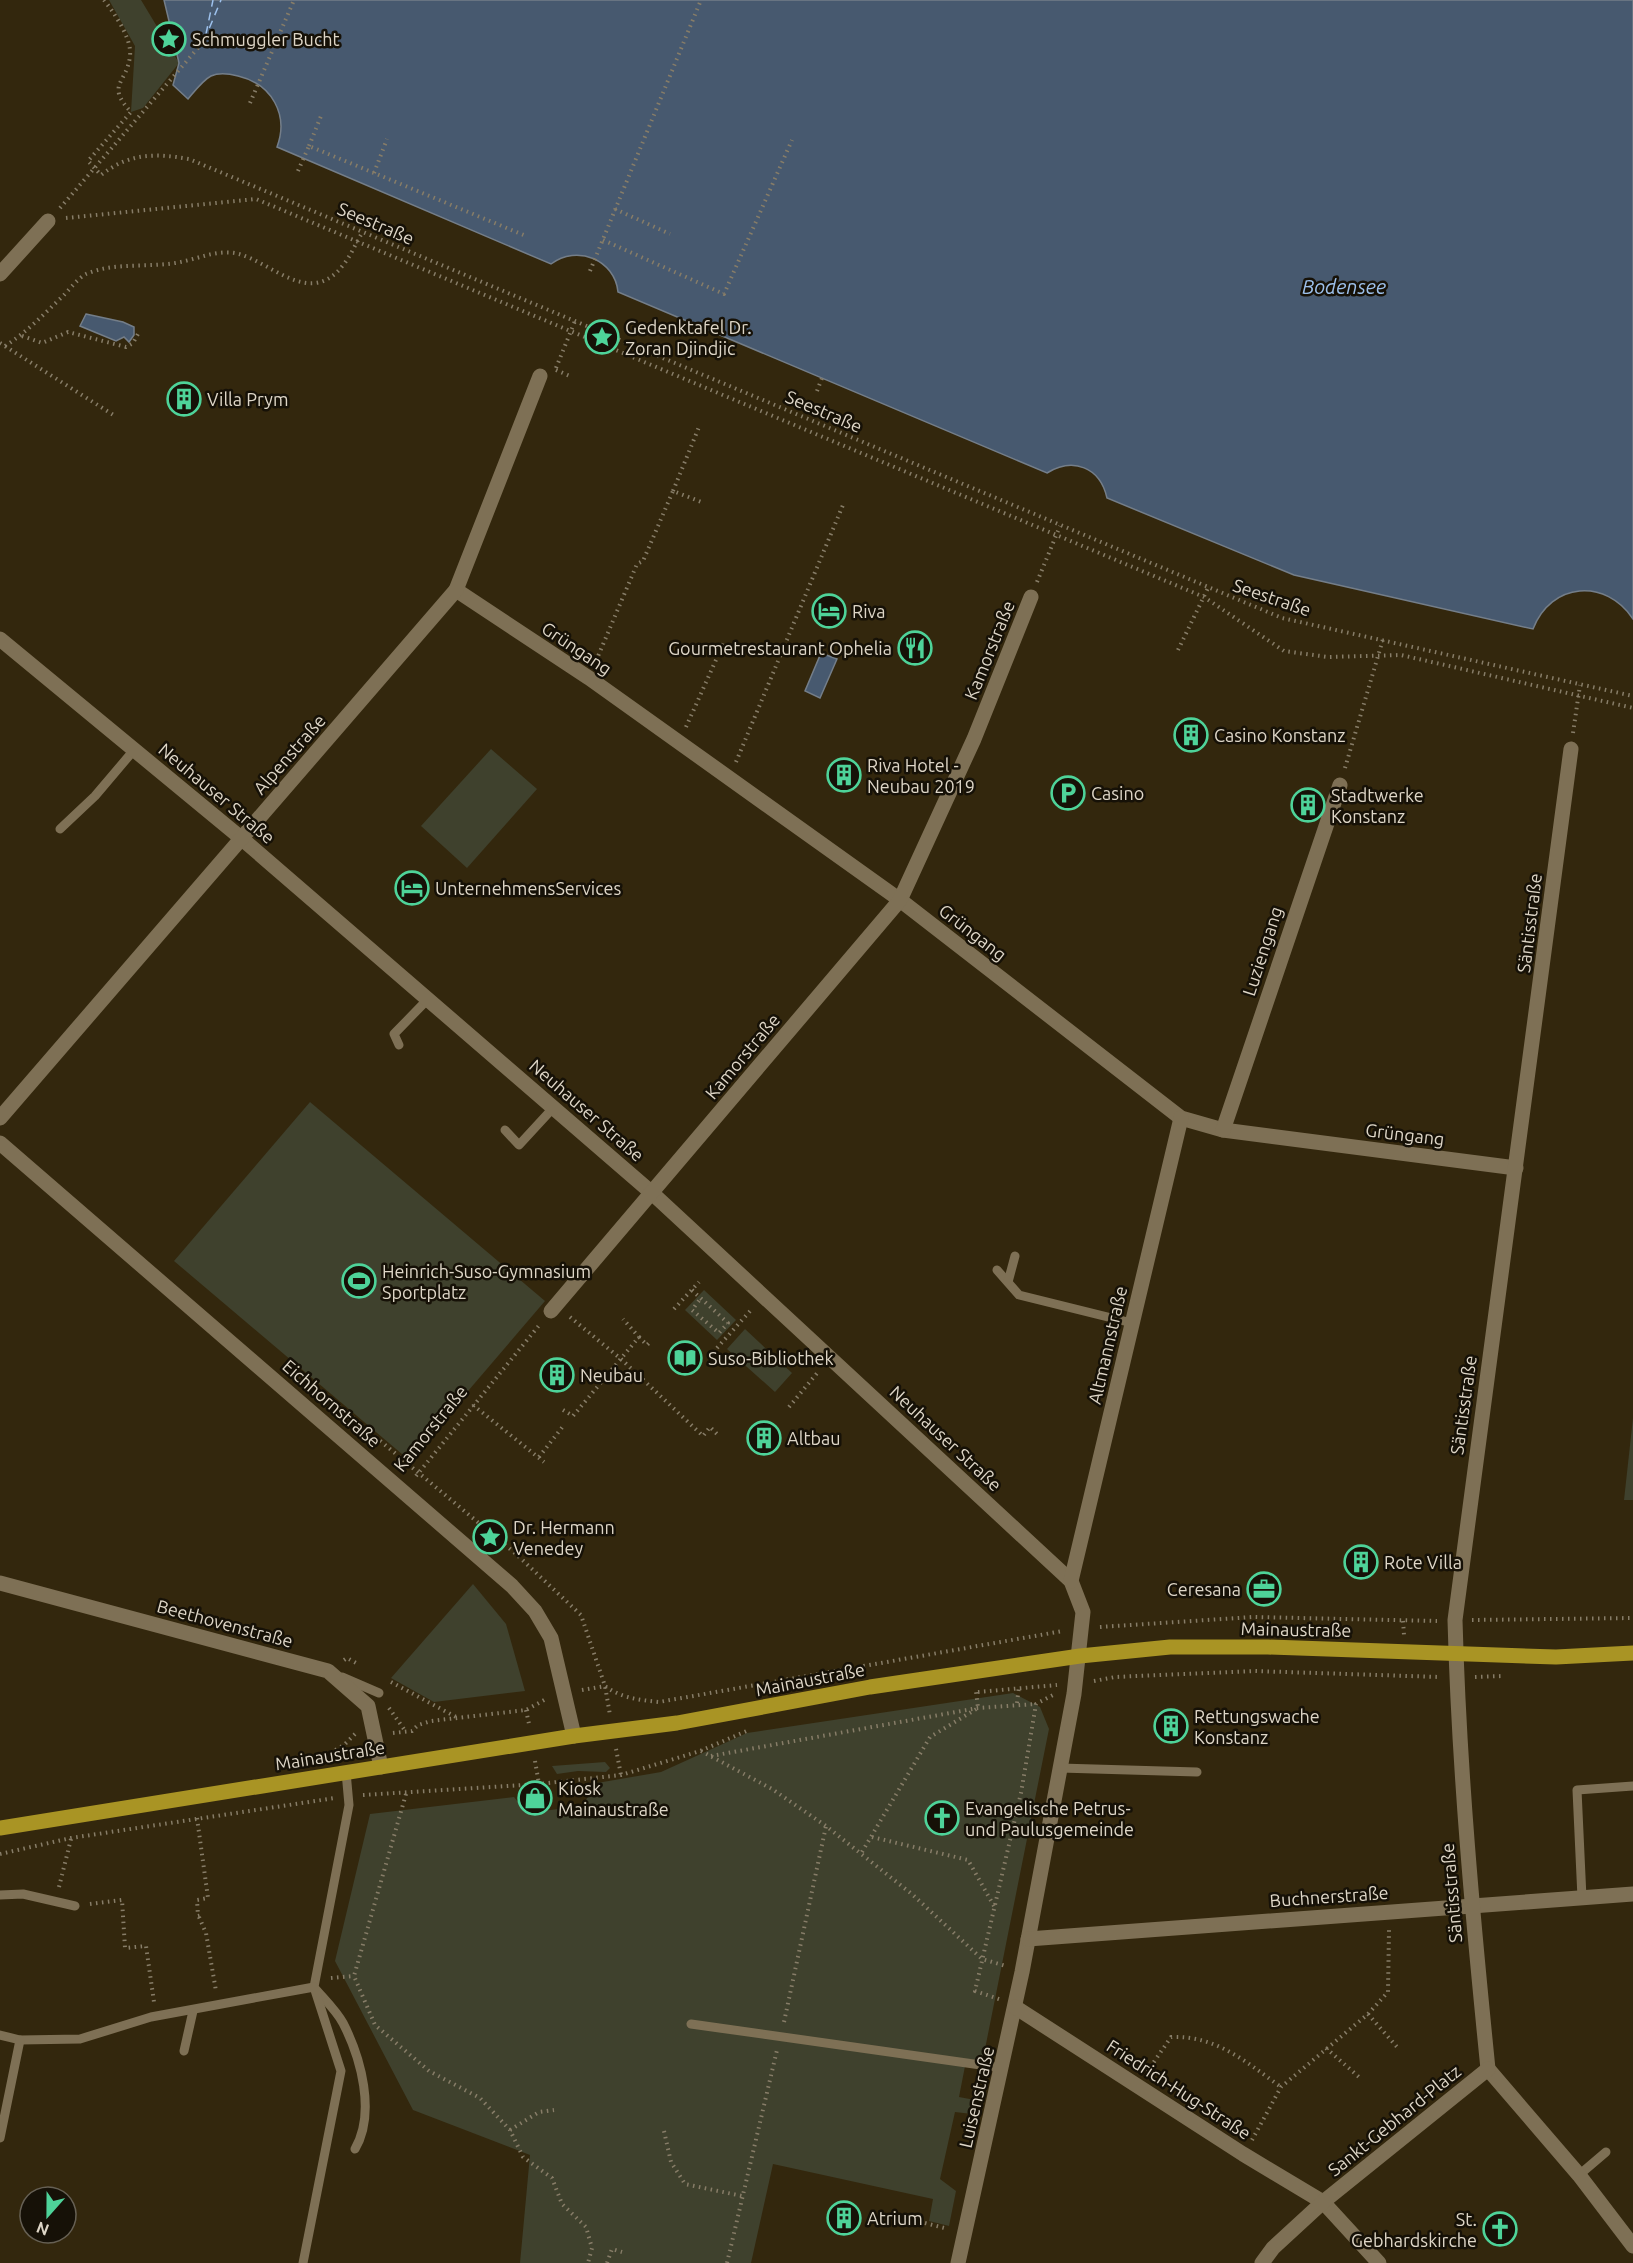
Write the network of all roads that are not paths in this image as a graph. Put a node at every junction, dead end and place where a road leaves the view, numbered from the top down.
1 (48, 221) road end
2 (0, 274) edge
3 (540, 376) road end
4 (456, 590) junction
5 (1031, 597) road end
6 (0, 639) edge
7 (1571, 749) road end
8 (134, 750) junction
9 (1340, 785) road end
10 (60, 829) dead end
11 (242, 838) junction
12 (900, 900) junction
13 (429, 998) junction
14 (399, 1045) dead end
15 (554, 1107) junction
16 (0, 1118) edge
17 (1181, 1119) junction
18 (505, 1130) dead end
19 (1223, 1130) junction
20 (0, 1143) edge
21 (1516, 1168) junction
22 (652, 1192) junction
23 (1015, 1256) dead end
24 (997, 1270) dead end
25 (1008, 1282) junction
26 (553, 1308) road end
27 (1132, 1323) junction
28 (1071, 1581) junction
29 (0, 1583) edge
30 (1456, 1653) junction
31 (1633, 1653) edge
32 (1080, 1656) junction
33 (328, 1671) junction
34 (379, 1693) road end
35 (574, 1736) junction
36 (381, 1767) junction
37 (1060, 1768) junction
38 (346, 1772) junction
39 (1197, 1772) dead end
40 (1633, 1786) edge
41 (0, 1828) edge
42 (1633, 1894) edge
43 (0, 1895) edge
44 (1582, 1899) junction
45 (1471, 1905) junction
46 (75, 1906) road end
47 (1028, 1939) junction
48 (314, 1983) junction
49 (1015, 2007) junction
50 (193, 2011) junction
51 (691, 2024) dead end
52 (0, 2036) edge
53 (20, 2040) junction
54 (184, 2051) dead end
55 (1002, 2068) junction
56 (1488, 2069) junction
57 (0, 2138) edge
58 (356, 2149) dead end
59 (1606, 2152) dead end
60 (1579, 2175) junction
61 (1323, 2202) junction
62 (1633, 2246) edge
63 (303, 2263) edge
64 (958, 2263) edge
65 (1262, 2263) edge
66 (1379, 2263) edge

1 - 2 street
3 - 4 street, Alpenstraße
4 - 11 street, Alpenstraße
4 - 12 street, Grüngang
5 - 12 street, Kamorstraße
6 - 8 street, Neuhauser Straße
7 - 21 street, Säntisstraße
8 - 10 lane
8 - 11 street, Neuhauser Straße
9 - 19 street, Luziengang
11 - 13 street, Neuhauser Straße
11 - 16 street, Alpenstraße
12 - 17 street, Grüngang
12 - 22 street, Kamorstraße
13 - 14 lane
13 - 15 street, Neuhauser Straße
15 - 18 lane
15 - 22 street, Neuhauser Straße
17 - 19 street, Grüngang
17 - 27 street, Altmannstraße
19 - 21 street, Grüngang
20 - 35 street, Eichhornstraße
21 - 30 street, Säntisstraße
22 - 26 street, Kamorstraße
22 - 28 street, Neuhauser Straße
23 - 25 lane
24 - 25 lane
25 - 27 lane
27 - 28 street, Altmannstraße
28 - 32 street, Neuhauser Straße
29 - 33 street, Beethovenstraße
30 - 31 main road, Mainaustraße
30 - 32 main road, Mainaustraße
30 - 45 street, Säntisstraße
32 - 35 main road, Mainaustraße
32 - 37 street, Neuhauser Straße
33 - 34 lane
33 - 36 street, Beethovenstraße
35 - 36 main road, Mainaustraße
36 - 38 main road, Mainaustraße
37 - 39 lane
37 - 47 street, Luisenstraße
38 - 41 main road, Mainaustraße
38 - 48 lane
40 - 44 lane
42 - 44 street, Buchnerstraße
43 - 46 lane
44 - 45 street, Buchnerstraße
45 - 47 street, Buchnerstraße
45 - 56 street, Säntisstraße
47 - 49 street, Luisenstraße
48 - 50 lane
48 - 58 lane
48 - 63 lane
49 - 55 street, Luisenstraße
49 - 61 street, Friedrich-Hug-Straße
50 - 53 lane
50 - 54 lane
51 - 55 lane
52 - 53 lane
53 - 57 lane
55 - 64 street, Luisenstraße
56 - 60 street, Sankt-Gebhard-Platz
56 - 61 street, Sankt-Gebhard-Platz
59 - 60 lane
60 - 62 street, Sankt-Gebhard-Platz
61 - 65 street
61 - 66 street, Sankt-Gebhard-Platz

